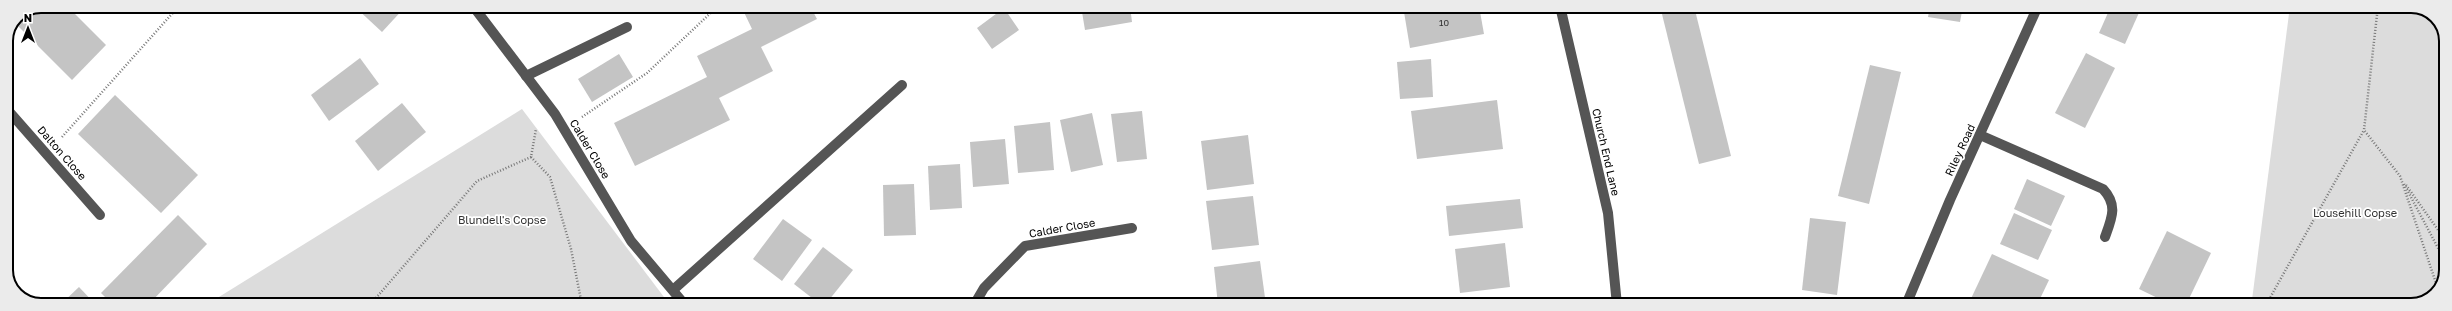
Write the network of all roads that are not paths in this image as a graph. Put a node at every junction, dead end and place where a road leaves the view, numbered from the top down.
1 (479, 13) edge
2 (1562, 13) edge
3 (2035, 13) edge
4 (627, 27) dead end
5 (526, 76) junction
6 (902, 85) dead end
7 (13, 116) edge
8 (1980, 135) junction
9 (100, 215) dead end
10 (1132, 228) dead end
11 (2105, 237) dead end
12 (673, 290) junction
13 (679, 298) edge
14 (978, 298) edge
15 (1616, 298) edge
16 (1909, 298) edge

1 - 5 street, Calder Close
2 - 15 street, Church End Lane
3 - 8 street, Riley Road
4 - 5 street
5 - 12 street, Calder Close
6 - 12 street
7 - 9 street, Dalton Close
8 - 11 street
8 - 16 street, Riley Road
10 - 14 street, Calder Close
12 - 13 street, Calder Close

